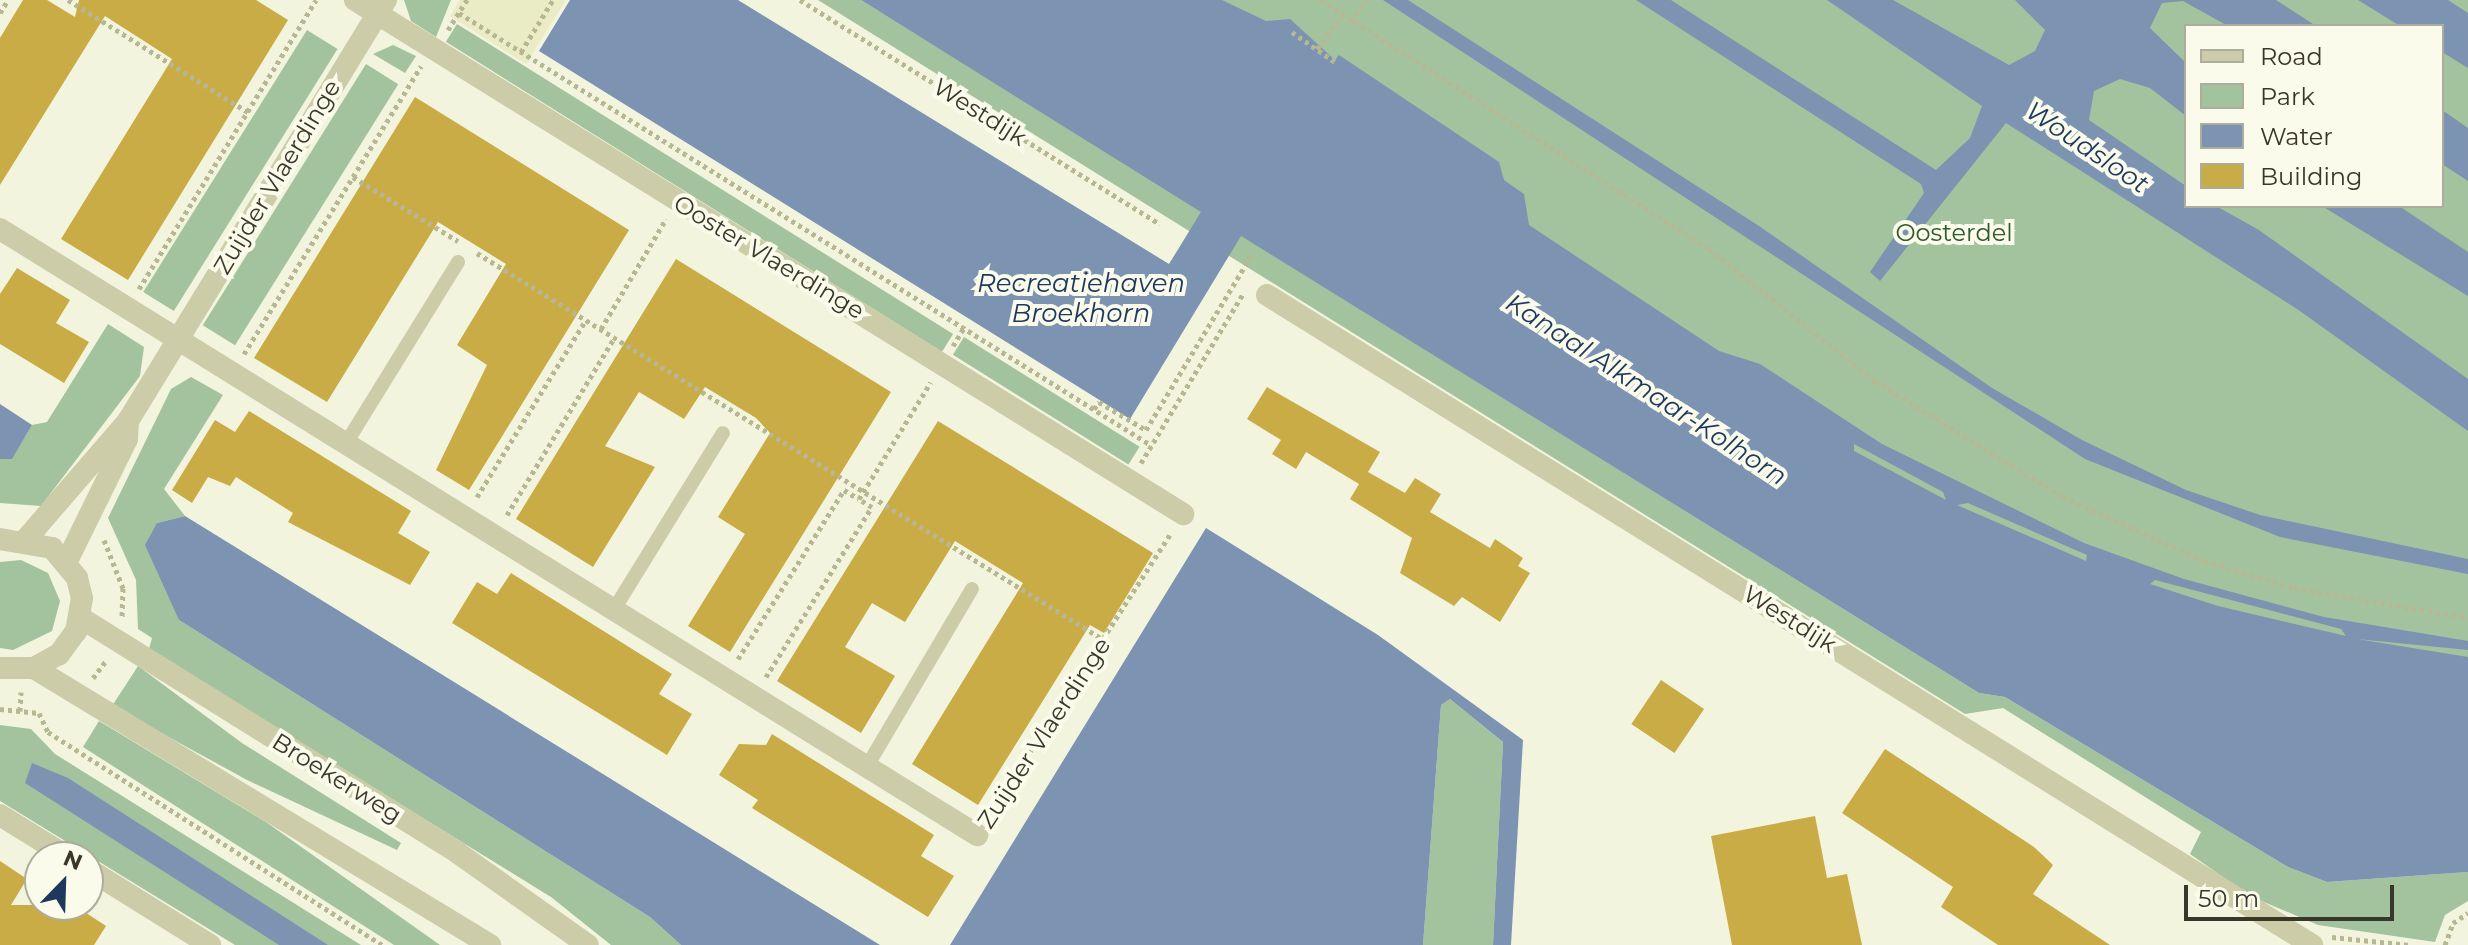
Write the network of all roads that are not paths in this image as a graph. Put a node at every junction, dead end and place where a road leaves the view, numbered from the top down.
1 (355, 0) edge
2 (381, 7) edge
3 (0, 229) edge
4 (458, 262) dead end
5 (1267, 295) road end
6 (178, 341) junction
7 (128, 421) junction
8 (723, 433) dead end
9 (345, 445) junction
10 (1183, 514) dead end
11 (27, 538) junction
12 (0, 539) edge
13 (67, 561) junction
14 (972, 589) dead end
15 (613, 611) junction
16 (81, 618) junction
17 (0, 668) edge
18 (34, 668) junction
19 (866, 768) junction
20 (0, 815) edge
21 (977, 835) road end
22 (42, 841) edge
23 (104, 879) edge
24 (2302, 943) edge
25 (210, 945) edge
26 (490, 945) edge
27 (588, 945) edge

1 - 2 street, Ooster Vlaerdinge
2 - 6 street, Zuijder Vlaerdinge
2 - 10 street, Ooster Vlaerdinge
3 - 6 street, Zuijder Vlaerdinge
4 - 9 lane
5 - 24 street, Westdijk
6 - 7 street, Zuijder Vlaerdinge
6 - 9 street, Zuijder Vlaerdinge
7 - 11 street, Zuijder Vlaerdinge
7 - 13 street, Zuijder Vlaerdinge
8 - 15 lane
9 - 15 street, Zuijder Vlaerdinge
11 - 12 street
11 - 13 street
13 - 16 street
14 - 19 lane
15 - 19 street, Zuijder Vlaerdinge
16 - 18 street
16 - 27 street, Broekerweg
17 - 18 street
18 - 26 street
19 - 21 street, Zuijder Vlaerdinge
20 - 22 street
23 - 25 street

